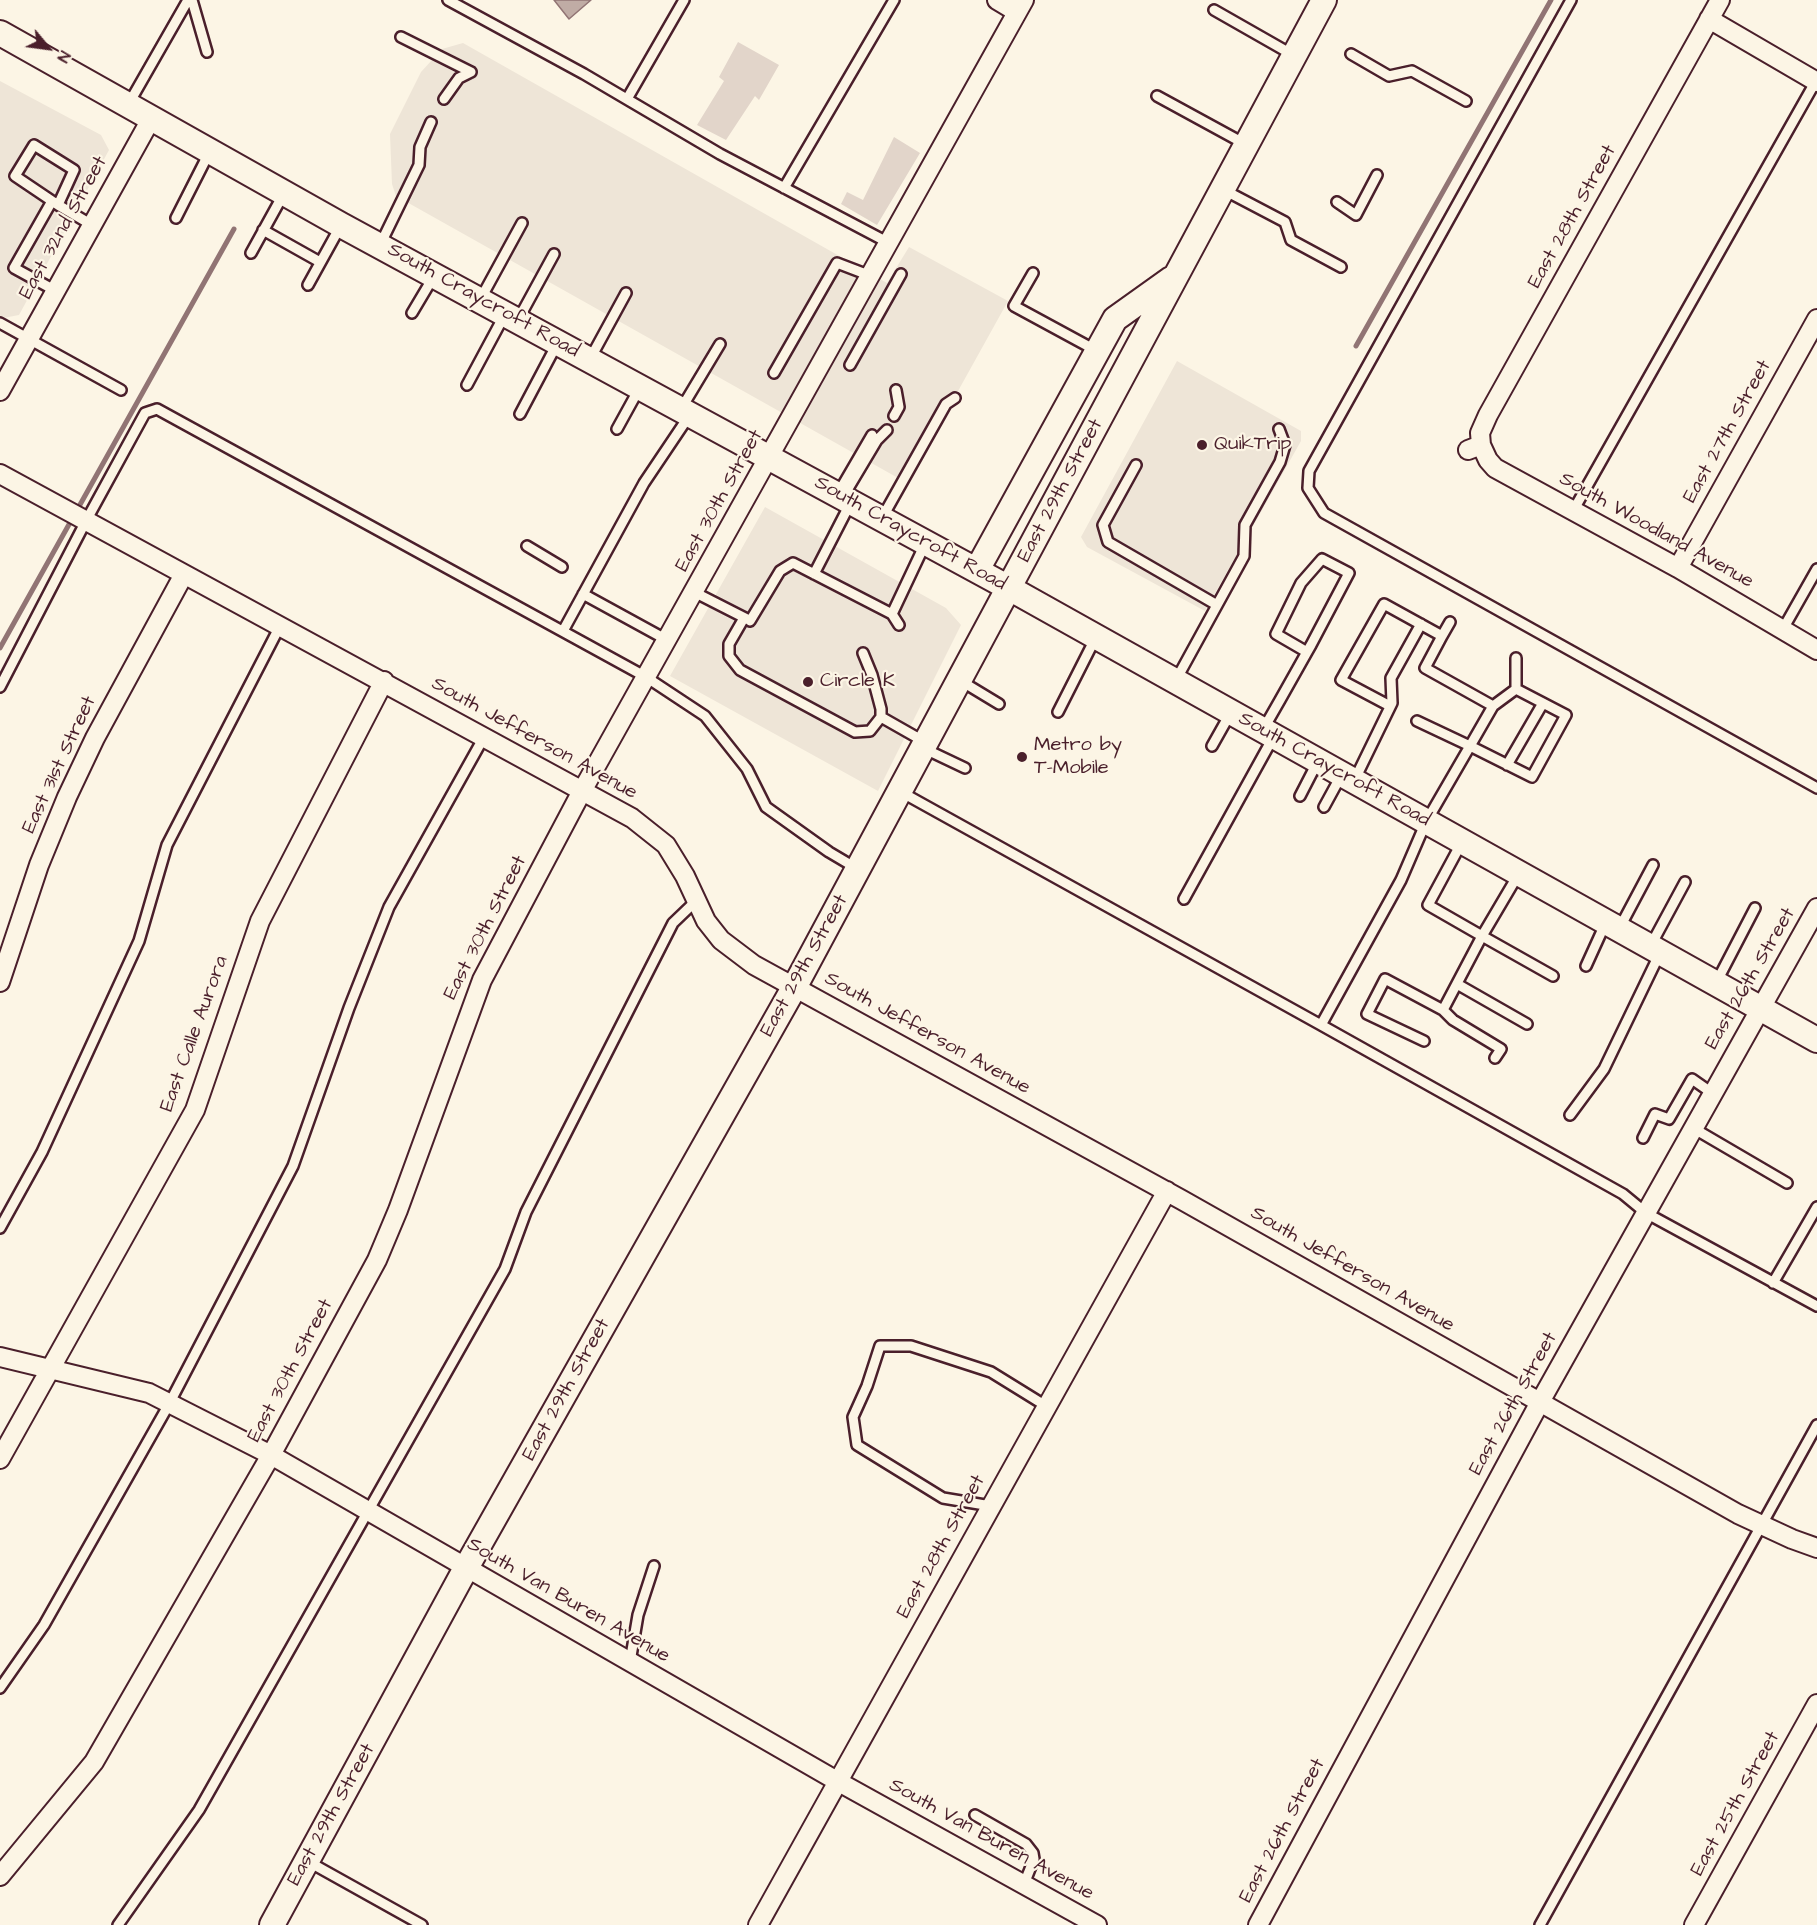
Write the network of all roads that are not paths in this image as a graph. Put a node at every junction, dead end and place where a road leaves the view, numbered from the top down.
1 (190, 0) edge
2 (448, 0) edge
3 (684, 0) edge
4 (894, 0) edge
5 (996, 0) edge
6 (1324, 0) edge
7 (1571, 0) edge
8 (1720, 0) edge
9 (466, 4) edge
10 (1021, 6) edge
11 (1214, 10) dead end
12 (1709, 19) junction
13 (0, 33) edge
14 (401, 37) dead end
15 (207, 52) dead end
16 (1351, 54) dead end
17 (1294, 56) junction
18 (1816, 81) edge
19 (1157, 96) dead end
20 (444, 99) dead end
21 (627, 99) junction
22 (1466, 101) dead end
23 (128, 106) junction
24 (151, 119) junction
25 (431, 122) dead end
26 (1246, 145) junction
27 (210, 151) junction
28 (1377, 175) dead end
29 (784, 188) junction
30 (1223, 189) junction
31 (284, 192) junction
32 (1337, 202) dead end
33 (55, 203) junction
34 (176, 218) dead end
35 (522, 223) dead end
36 (92, 225) junction
37 (341, 225) junction
38 (263, 230) junction
39 (889, 243) junction
40 (380, 245) junction
41 (251, 253) dead end
42 (554, 254) dead end
43 (320, 262) junction
44 (1341, 267) dead end
45 (1033, 273) dead end
46 (435, 274) junction
47 (901, 274) dead end
48 (1175, 275) junction
49 (871, 276) junction
50 (308, 285) dead end
51 (56, 291) junction
52 (626, 293) dead end
53 (480, 300) junction
54 (412, 313) dead end
55 (512, 317) junction
56 (1817, 319) edge
57 (0, 323) edge
58 (29, 340) junction
59 (558, 342) junction
60 (720, 344) dead end
61 (1097, 352) junction
62 (590, 359) junction
63 (850, 365) dead end
64 (774, 373) dead end
65 (467, 385) dead end
66 (641, 387) junction
67 (121, 390) dead end
68 (896, 390) dead end
69 (0, 391) edge
70 (955, 398) dead end
71 (686, 411) junction
72 (520, 414) dead end
73 (894, 416) dead end
74 (617, 429) dead end
75 (1279, 429) dead end
76 (887, 430) dead end
77 (872, 435) dead end
78 (1474, 448) joint
79 (770, 457) junction
80 (1136, 465) dead end
81 (0, 474) edge
82 (844, 498) junction
83 (1573, 511) junction
84 (881, 518) junction
85 (86, 521) junction
86 (926, 542) junction
87 (527, 546) dead end
88 (562, 567) dead end
89 (1678, 568) junction
90 (1817, 569) edge
91 (977, 570) junction
92 (814, 574) junction
93 (183, 576) junction
94 (1009, 588) junction
95 (694, 592) junction
96 (583, 594) junction
97 (1217, 605) junction
98 (892, 614) junction
99 (750, 620) junction
100 (1450, 622) dead end
101 (1421, 624) junction
102 (899, 625) dead end
103 (280, 626) junction
104 (1783, 630) junction
105 (563, 631) junction
106 (1096, 636) junction
107 (1443, 636) junction
108 (667, 639) junction
109 (1817, 650) edge
110 (1307, 652) junction
111 (863, 654) dead end
112 (1516, 658) dead end
113 (646, 677) junction
114 (959, 679) junction
115 (384, 681) junction
116 (1176, 681) junction
117 (0, 687) edge
118 (1516, 689) junction
119 (1543, 703) junction
120 (999, 704) dead end
121 (1390, 706) junction
122 (1493, 706) junction
123 (1058, 712) dead end
124 (1231, 712) junction
125 (881, 717) junction
126 (1417, 721) dead end
127 (1268, 733) junction
128 (484, 737) junction
129 (924, 745) junction
130 (1212, 746) dead end
131 (1470, 746) junction
132 (1318, 761) junction
133 (1507, 765) junction
134 (965, 768) dead end
135 (1348, 778) junction
136 (1817, 788) edge
137 (582, 791) junction
138 (899, 791) junction
139 (1299, 796) dead end
140 (1323, 807) dead end
141 (1426, 822) junction
142 (1462, 842) junction
143 (1653, 865) dead end
144 (858, 868) junction
145 (1519, 874) junction
146 (1686, 882) dead end
147 (1184, 899) dead end
148 (697, 900) junction
149 (1755, 908) dead end
150 (1814, 921) edge
151 (1612, 926) junction
152 (1482, 936) junction
153 (1655, 950) junction
154 (1586, 966) dead end
155 (1553, 976) dead end
156 (0, 982) edge
157 (1457, 984) junction
158 (1716, 984) junction
159 (795, 986) junction
160 (1760, 1008) junction
161 (1443, 1010) junction
162 (1527, 1024) dead end
163 (1321, 1025) junction
164 (1817, 1040) edge
165 (1424, 1041) dead end
166 (1495, 1058) dead end
167 (1712, 1093) junction
168 (1570, 1115) dead end
169 (1693, 1128) junction
170 (1643, 1138) dead end
171 (1787, 1183) dead end
172 (1167, 1191) junction
173 (1817, 1207) edge
174 (1646, 1213) junction
175 (0, 1228) edge
176 (1773, 1283) junction
177 (1817, 1306) edge
178 (0, 1357) edge
179 (50, 1370) junction
180 (1540, 1402) junction
181 (169, 1404) junction
182 (1046, 1406) junction
183 (1817, 1425) edge
184 (271, 1455) junction
185 (0, 1459) edge
186 (991, 1506) junction
187 (368, 1511) junction
188 (1761, 1525) junction
189 (1817, 1548) edge
190 (654, 1566) dead end
191 (466, 1568) junction
192 (630, 1662) junction
193 (0, 1688) edge
194 (1817, 1704) edge
195 (837, 1781) junction
196 (975, 1815) dead end
197 (307, 1861) junction
198 (0, 1876) edge
199 (1024, 1884) junction
200 (118, 1925) edge
201 (272, 1925) edge
202 (422, 1925) edge
203 (758, 1925) edge
204 (1097, 1925) edge
205 (1258, 1925) edge
206 (1540, 1925) edge
207 (1694, 1925) edge

1 - 15 lane
1 - 23 lane
2 - 9 lane
3 - 21 lane
4 - 29 lane
5 - 10 street
6 - 17 street, East 29th Street
7 - 136 lane
8 - 12 street, East 28th Street
9 - 21 lane
10 - 39 street, East 30th Street
11 - 17 lane
12 - 18 street
12 - 78 street, East 28th Street
13 - 23 street, South Craycroft Road
14 - 20 lane
16 - 22 lane
17 - 26 street, East 29th Street
18 - 83 lane
19 - 26 lane
21 - 29 lane
23 - 24 street, South Craycroft Road
24 - 27 street, South Craycroft Road
24 - 36 street, East 32nd Street
25 - 40 lane
26 - 30 street, East 29th Street
27 - 31 street, South Craycroft Road
27 - 34 lane
28 - 32 lane
29 - 39 lane
30 - 44 lane
30 - 48 street, East 29th Street
31 - 37 street, South Craycroft Road
31 - 38 lane
33 - 33 lane
33 - 36 lane
33 - 51 lane
35 - 53 lane
36 - 51 street, East 32nd Street
37 - 40 street, South Craycroft Road
37 - 43 lane
38 - 41 lane
38 - 43 lane
39 - 49 street, East 30th Street
40 - 46 street, South Craycroft Road
42 - 55 lane
43 - 50 lane
45 - 61 lane
46 - 53 street, South Craycroft Road
46 - 54 lane
47 - 63 lane
48 - 61 street
48 - 94 street, East 29th Street
49 - 64 lane
49 - 79 street, East 30th Street
51 - 58 street, East 32nd Street
52 - 62 lane
53 - 55 street, South Craycroft Road
55 - 59 street, South Craycroft Road
55 - 65 lane
56 - 89 street, East 27th Street
57 - 58 lane
58 - 67 lane
58 - 69 street, East 32nd Street
59 - 62 street, South Craycroft Road
59 - 72 lane
60 - 71 lane
61 - 91 street
62 - 66 street, South Craycroft Road
66 - 71 street, South Craycroft Road
66 - 74 lane
68 - 73 lane
70 - 84 lane
71 - 79 street, South Craycroft Road
71 - 96 lane
75 - 97 lane
76 - 82 lane
77 - 82 lane
78 - 83 street, South Woodland Avenue
79 - 82 street, South Craycroft Road
79 - 95 street, East 30th Street
80 - 97 lane
81 - 85 street, South Jefferson Avenue
82 - 84 street, South Craycroft Road
82 - 92 lane
83 - 89 street, South Woodland Avenue
84 - 86 street, South Craycroft Road
85 - 93 street, South Jefferson Avenue
85 - 105 lane
85 - 117 lane
86 - 91 street, South Craycroft Road
86 - 98 lane
87 - 88 lane
89 - 104 street, South Woodland Avenue
90 - 104 lane
91 - 94 street, South Craycroft Road
92 - 98 lane
92 - 99 lane
93 - 103 street, South Jefferson Avenue
93 - 156 street, East 31st Street
94 - 106 street, South Craycroft Road
94 - 114 street, East 29th Street
95 - 99 lane
95 - 108 street, East 30th Street
96 - 105 lane
96 - 108 lane
97 - 116 lane
98 - 102 lane
99 - 125 lane
100 - 107 lane
101 - 107 lane
101 - 121 lane
101 - 121 lane
103 - 115 street, South Jefferson Avenue
103 - 175 lane
104 - 109 street, South Woodland Avenue
105 - 113 lane
106 - 116 street, South Craycroft Road
106 - 123 lane
107 - 122 lane
108 - 113 street, East 30th Street
110 - 110 lane
110 - 127 lane
111 - 125 lane
112 - 118 lane
113 - 137 street, East 30th Street
113 - 144 lane
114 - 120 lane
114 - 129 street, East 29th Street
115 - 128 street, South Jefferson Avenue
115 - 179 street, East Calle Aurora
116 - 124 street, South Craycroft Road
118 - 119 lane
118 - 122 lane
119 - 133 lane
119 - 133 lane
121 - 135 lane
122 - 131 lane
124 - 127 street, South Craycroft Road
124 - 130 lane
125 - 129 lane
126 - 131 lane
127 - 132 street, South Craycroft Road
127 - 147 lane
128 - 137 street, South Jefferson Avenue
128 - 181 lane
129 - 134 lane
129 - 138 street, East 29th Street
131 - 133 lane
131 - 141 lane
132 - 135 street, South Craycroft Road
132 - 139 lane
135 - 140 lane
135 - 141 street, South Craycroft Road
137 - 148 street, South Jefferson Avenue
137 - 184 street, East 30th Street
138 - 144 street, East 29th Street
138 - 163 lane
141 - 142 street, South Craycroft Road
141 - 163 lane
142 - 145 street, South Craycroft Road
142 - 152 lane
143 - 151 lane
144 - 159 street, East 29th Street
145 - 151 street, South Craycroft Road
145 - 152 lane
146 - 153 lane
148 - 159 street, South Jefferson Avenue
148 - 187 lane
149 - 158 lane
150 - 160 street, East 26th Street
151 - 153 street, South Craycroft Road
151 - 154 lane
152 - 155 lane
152 - 157 lane
153 - 158 street, South Craycroft Road
153 - 168 lane
157 - 161 lane
157 - 162 lane
158 - 160 street, South Craycroft Road
159 - 172 street, South Jefferson Avenue
159 - 191 street, East 29th Street
160 - 164 street, South Craycroft Road
160 - 167 street, East 26th Street
161 - 165 lane
161 - 166 lane
163 - 174 lane
167 - 169 street, East 26th Street
167 - 170 lane
169 - 171 lane
169 - 174 street, East 26th Street
172 - 180 street, South Jefferson Avenue
172 - 182 street, East 28th Street
173 - 176 lane
174 - 176 lane
174 - 180 street, East 26th Street
176 - 177 lane
178 - 179 street, South Van Buren Avenue
179 - 181 street, South Van Buren Avenue
179 - 185 street, East Calle Aurora
180 - 188 street, South Jefferson Avenue
180 - 205 street, East 26th Street
181 - 184 street, South Van Buren Avenue
181 - 193 lane
182 - 186 street, East 28th Street
182 - 186 lane
183 - 188 lane
184 - 187 street, South Van Buren Avenue
184 - 198 street, East 30th Street
186 - 195 street, East 28th Street
187 - 191 street, South Van Buren Avenue
187 - 200 lane
188 - 189 street, South Jefferson Avenue
188 - 206 lane
190 - 192 lane
191 - 192 street, South Van Buren Avenue
191 - 197 street, East 29th Street
192 - 195 street, South Van Buren Avenue
194 - 207 street, East 25th Street
195 - 199 street, South Van Buren Avenue
195 - 203 street, East 28th Street
196 - 199 lane
197 - 201 street, East 29th Street
197 - 202 lane
199 - 204 street, South Van Buren Avenue

